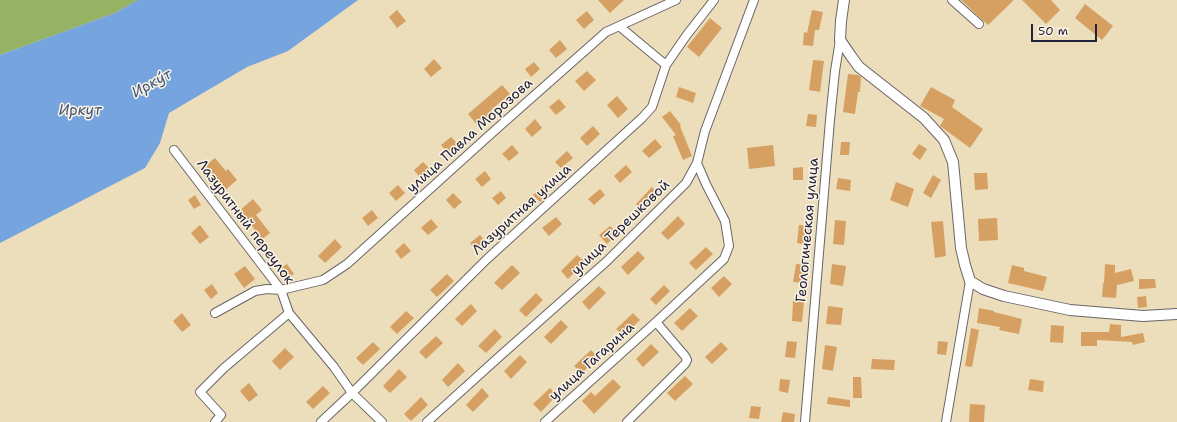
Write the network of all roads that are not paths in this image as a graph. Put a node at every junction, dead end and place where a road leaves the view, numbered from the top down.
1 (676, 0) edge
2 (714, 0) edge
3 (754, 0) edge
4 (844, 0) edge
5 (952, 0) edge
6 (979, 24) dead end
7 (619, 26) junction
8 (840, 40) junction
9 (666, 64) junction
10 (174, 150) dead end
11 (697, 163) junction
12 (970, 281) junction
13 (282, 290) junction
14 (215, 313) dead end
15 (289, 313) junction
16 (1177, 314) edge
17 (656, 322) junction
18 (352, 393) junction
19 (215, 422) edge
20 (321, 422) edge
21 (382, 422) edge
22 (427, 422) edge
23 (545, 422) edge
24 (627, 422) edge
25 (805, 422) edge
26 (946, 422) edge

1 - 7 street, улица Павла Морозова
2 - 9 street, Лазуритная улица
3 - 11 street, улица Терешковой
4 - 8 street
5 - 6 street
7 - 9 street
7 - 13 street, улица Павла Морозова
8 - 12 street
8 - 25 street, Геологическая улица
9 - 18 street, Лазуритная улица
10 - 13 street, Лазуритный переулок
11 - 17 street, улица Гагарина
11 - 22 street, улица Терешковой
12 - 16 street
12 - 26 street
13 - 14 street, улица Павла Морозова
13 - 15 street, Лазуритный переулок
15 - 18 street, Лазуритный переулок
15 - 19 street
17 - 23 street, улица Гагарина
17 - 24 street, улица Гагарина
18 - 20 street, Лазуритная улица
18 - 21 street, Лазуритный переулок

